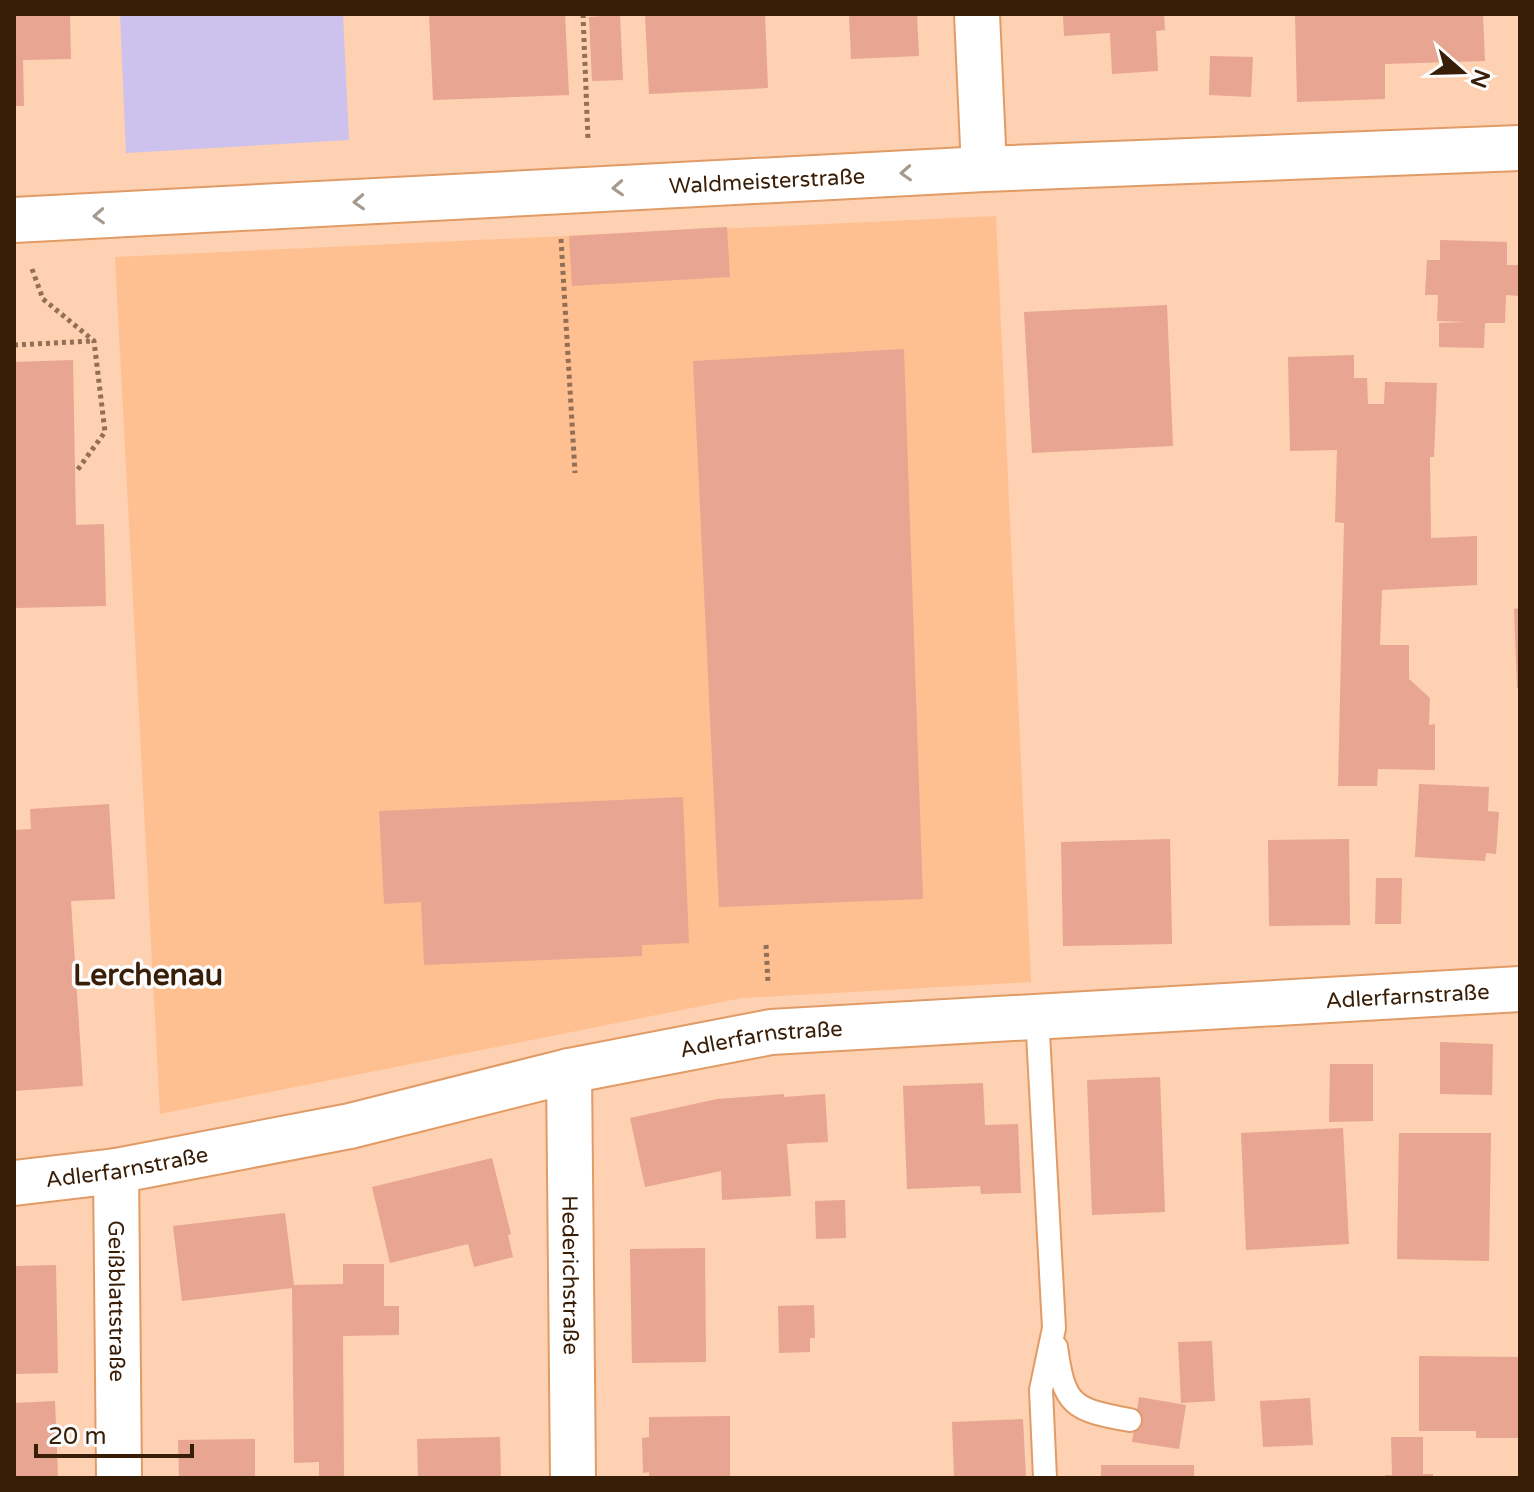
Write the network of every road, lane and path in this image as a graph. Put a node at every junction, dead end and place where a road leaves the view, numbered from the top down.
1 (583, 14) edge
2 (977, 14) edge
3 (1520, 148) edge
4 (984, 169) junction
5 (590, 189) junction
6 (561, 237) dead end
7 (21, 239) edge
8 (94, 341) junction
9 (14, 345) edge
10 (76, 472) dead end
11 (575, 473) dead end
12 (766, 945) dead end
13 (1520, 989) edge
14 (769, 997) dead end
15 (1037, 1015) junction
16 (569, 1071) junction
17 (116, 1171) junction
18 (14, 1183) edge
19 (1054, 1328) junction
20 (1130, 1420) dead end
21 (119, 1478) edge
22 (573, 1478) edge
23 (1045, 1478) edge

1 - 5 path
2 - 4 street
3 - 4 street, Waldmeisterstraße
4 -> 5 street, Waldmeisterstraße
5 -> 7 street, Waldmeisterstraße
6 - 11 path
7 - 8 path
8 - 9 path
8 - 10 path
12 - 14 path
13 - 15 street, Adlerfarnstraße
15 - 16 street, Adlerfarnstraße
15 - 19 lane
16 - 17 street, Adlerfarnstraße
16 - 22 street, Hederichstraße
17 - 18 street, Adlerfarnstraße
17 - 21 street, Geißblattstraße
19 - 20 lane
19 - 23 lane

